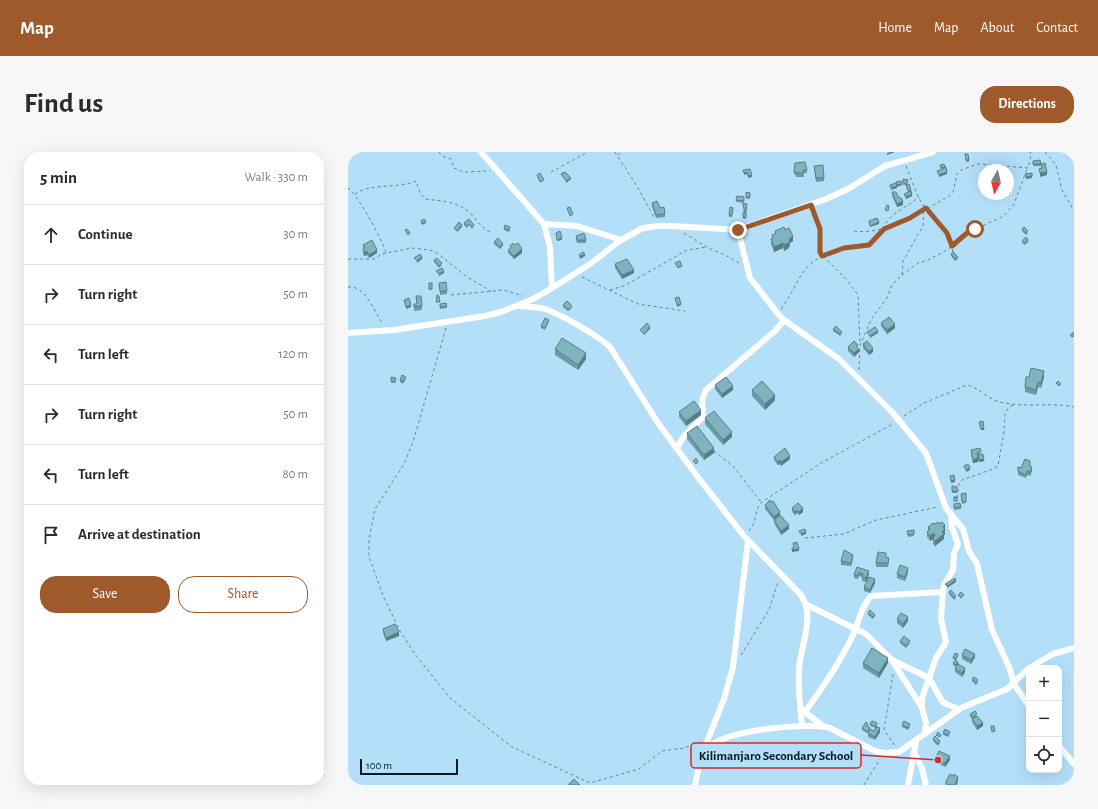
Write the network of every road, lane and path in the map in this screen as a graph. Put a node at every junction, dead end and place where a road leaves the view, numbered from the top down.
1 (439, 152) edge
2 (481, 152) edge
3 (588, 152) edge
4 (615, 152) edge
5 (622, 152) edge
6 (933, 152) edge
7 (1030, 152) edge
8 (1045, 152) edge
9 (617, 155) junction
10 (904, 160) junction
11 (1027, 168) junction
12 (498, 171) junction
13 (551, 172) dead end
14 (348, 188) edge
15 (355, 194) junction
16 (919, 197) junction
17 (811, 205) junction
18 (924, 205) junction
19 (926, 208) junction
20 (924, 210) junction
21 (1074, 211) edge
22 (544, 224) junction
23 (660, 226) junction
24 (673, 226) junction
25 (884, 229) junction
26 (738, 230) junction
27 (854, 231) dead end
28 (490, 232) dead end
29 (621, 240) junction
30 (952, 246) junction
31 (707, 247) junction
32 (386, 253) junction
33 (954, 253) edge
34 (822, 256) junction
35 (348, 259) edge
36 (746, 268) junction
37 (574, 274) junction
38 (902, 275) junction
39 (348, 287) edge
40 (552, 288) junction
41 (609, 290) junction
42 (491, 291) junction
43 (451, 295) dead end
44 (533, 299) junction
45 (519, 306) junction
46 (685, 311) dead end
47 (779, 315) junction
48 (784, 320) junction
49 (448, 321) junction
50 (389, 330) junction
51 (348, 333) edge
52 (860, 345) junction
53 (858, 377) junction
54 (1016, 404) junction
55 (1074, 407) edge
56 (898, 420) junction
57 (677, 448) junction
58 (713, 449) edge
59 (957, 498) edge
60 (762, 502) junction
61 (943, 503) junction
62 (951, 515) junction
63 (746, 538) junction
64 (805, 538) dead end
65 (780, 575) junction
66 (943, 592) junction
67 (807, 605) junction
68 (856, 628) junction
69 (1074, 648) edge
70 (741, 655) dead end
71 (894, 663) junction
72 (1034, 665) edge
73 (1026, 671) edge
74 (929, 678) junction
75 (1014, 684) junction
76 (1026, 702) edge
77 (922, 708) junction
78 (959, 709) junction
79 (802, 711) junction
80 (802, 726) junction
81 (823, 726) junction
82 (925, 733) junction
83 (708, 739) junction
84 (916, 742) junction
85 (1062, 750) edge
86 (705, 752) junction
87 (900, 752) junction
88 (914, 752) junction
89 (889, 753) junction
90 (1074, 764) edge
91 (590, 783) junction
92 (593, 785) edge
93 (695, 785) edge
94 (864, 785) edge
95 (908, 785) edge
96 (926, 785) edge

1 - 12 path
2 - 12 street
3 - 13 path
4 - 9 path
5 - 9 path
6 - 10 street
7 - 11 path
8 - 21 path
9 - 23 path
10 - 16 path
10 - 17 street
11 - 19 path
11 - 30 path
12 - 22 street
14 - 15 path
15 - 28 path
15 - 32 path
16 - 18 path
16 - 25 path
17 - 26 street
17 - 34 path
18 - 19 path
18 - 20 path
19 - 20 path
19 - 30 path
20 - 25 path
20 - 38 path
22 - 29 street
22 - 40 street
23 - 24 street
23 - 29 street
24 - 26 street
24 - 31 path
25 - 27 path
25 - 34 path
26 - 36 street
29 - 37 street
30 - 33 path
30 - 38 path
31 - 36 path
31 - 41 path
32 - 35 path
32 - 42 path
34 - 47 path
34 - 52 path
36 - 47 street
37 - 40 street
37 - 41 path
38 - 52 path
39 - 50 path
40 - 44 street
41 - 46 path
42 - 43 path
42 - 44 path
44 - 45 street
45 - 49 street
45 - 57 street
47 - 48 street
48 - 53 street
48 - 57 street
49 - 50 street
49 - 91 path
50 - 51 street
52 - 53 path
53 - 56 street
54 - 55 path
54 - 56 path
54 - 59 path
56 - 60 path
56 - 61 street
57 - 63 street
58 - 60 path
60 - 63 path
61 - 62 street
61 - 64 path
62 - 66 street
62 - 75 street
63 - 65 street
63 - 83 street
65 - 67 street
65 - 70 path
66 - 68 street
66 - 74 street
67 - 68 street
67 - 79 street
68 - 71 street
68 - 79 street
69 - 72 street
71 - 74 street
71 - 77 street
71 - 87 path
73 - 75 street
74 - 77 street
74 - 78 street
75 - 76 street
75 - 78 street
77 - 82 street
78 - 82 street
79 - 80 street
79 - 81 street
80 - 81 street
80 - 86 street
81 - 89 street
82 - 84 street
83 - 86 street
83 - 91 path
84 - 87 street
84 - 88 street
85 - 90 street
86 - 93 street
87 - 89 street
88 - 95 street
88 - 96 street
89 - 94 path
91 - 92 path

